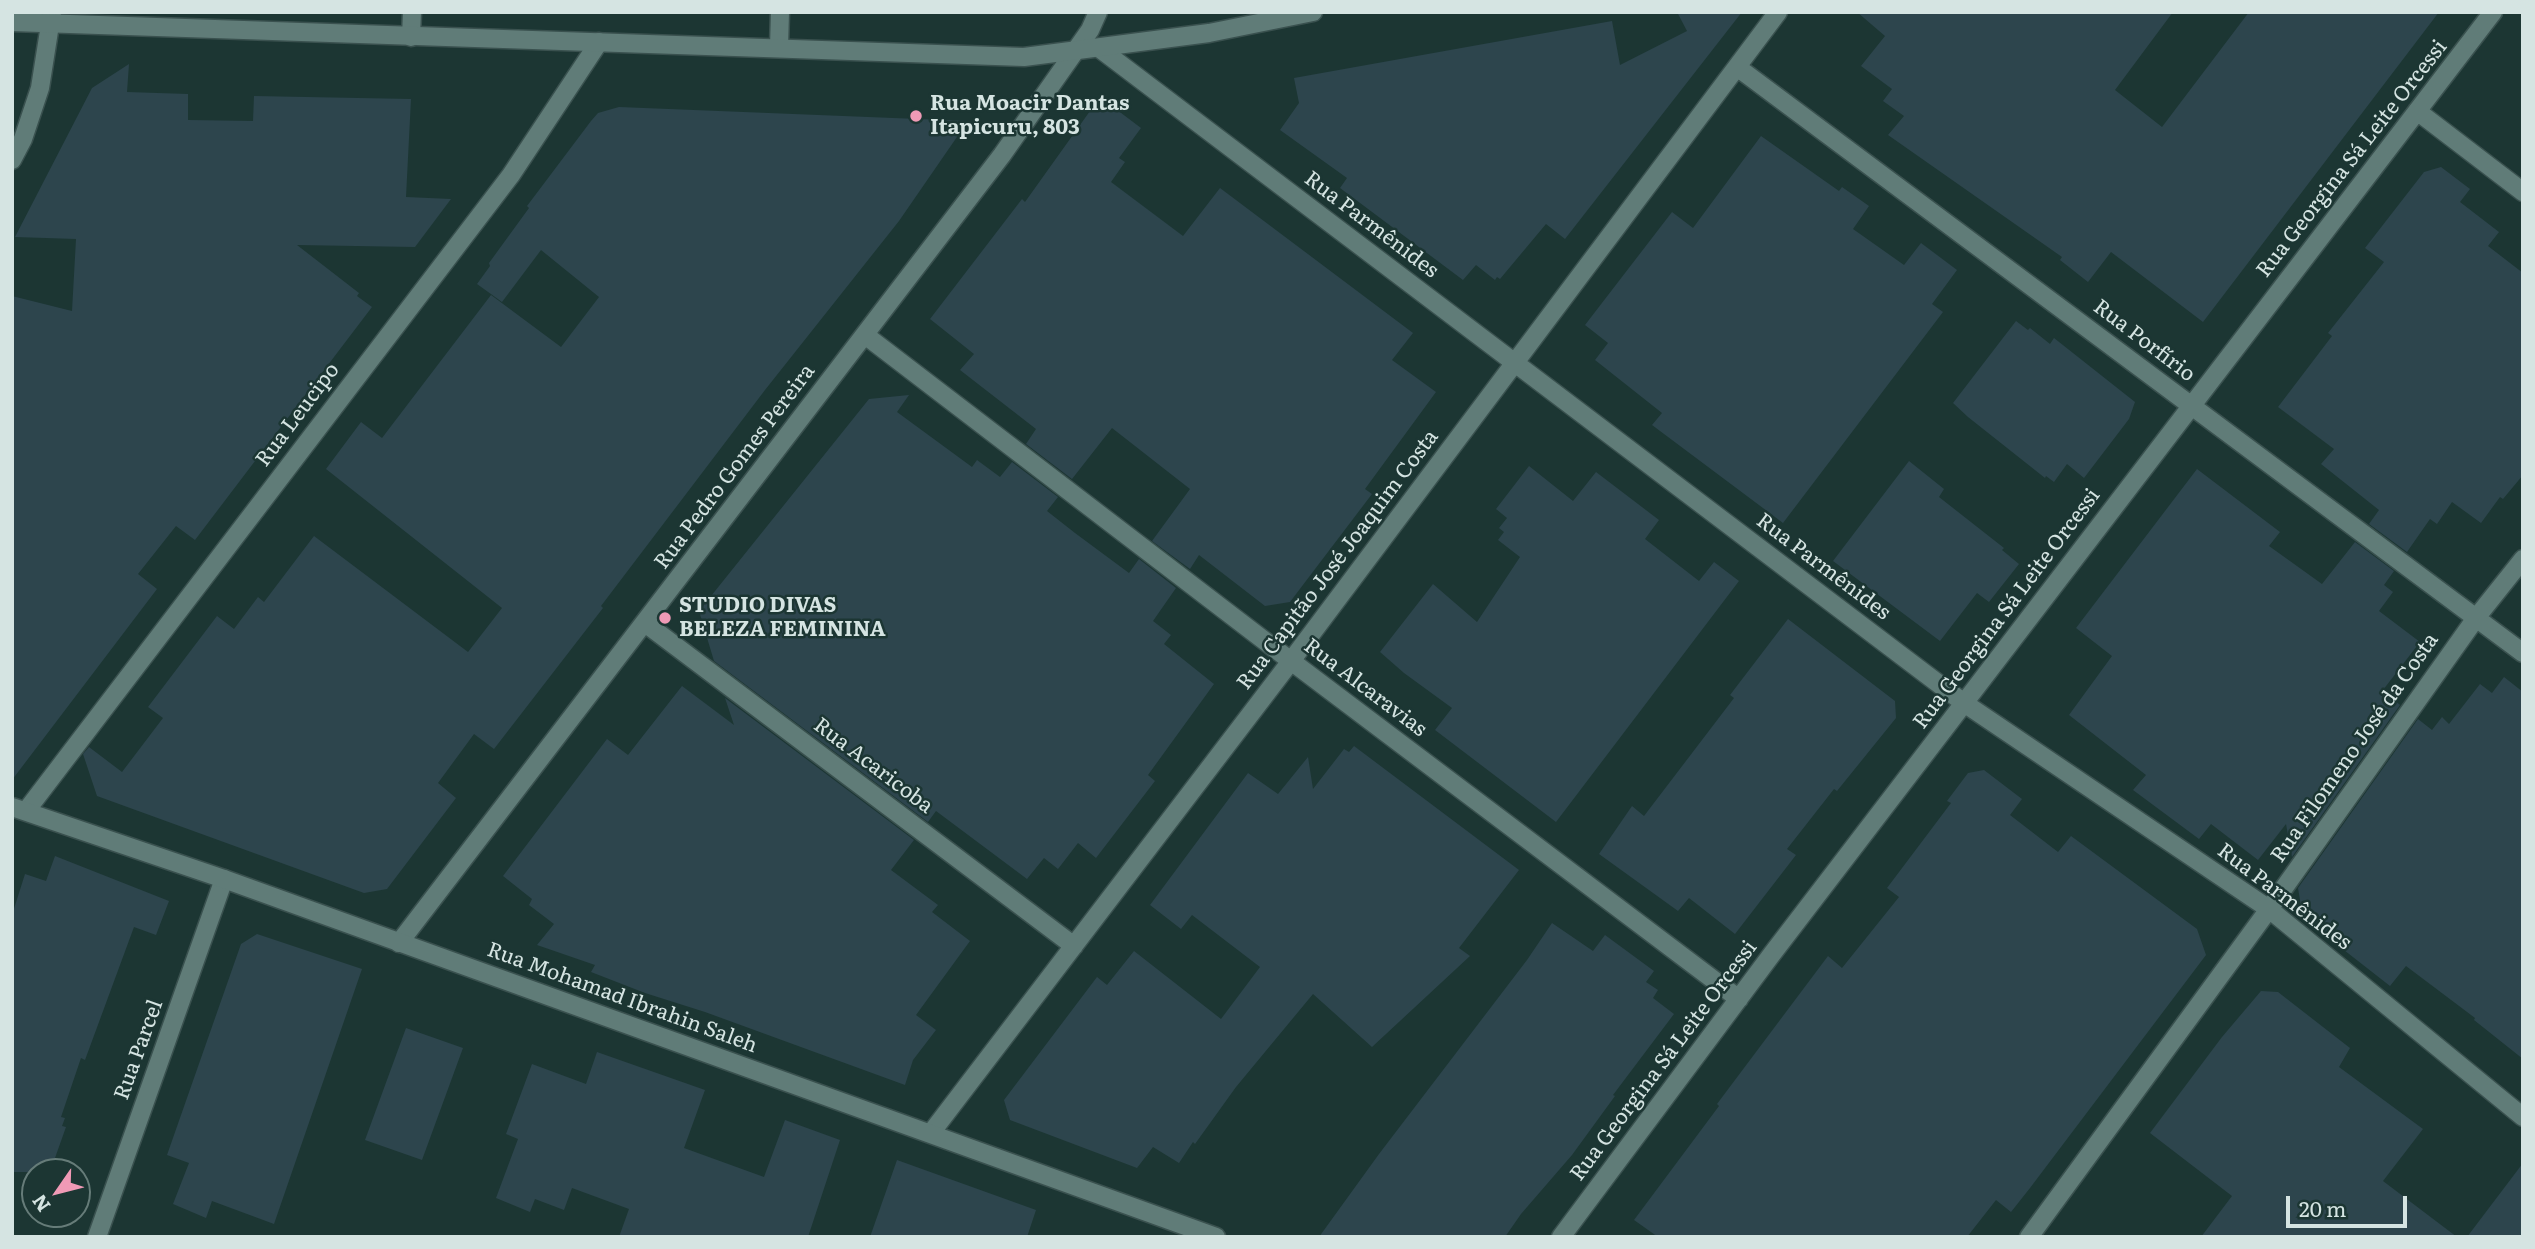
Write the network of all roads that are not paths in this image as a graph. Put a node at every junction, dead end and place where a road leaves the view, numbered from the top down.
1 (412, 12) edge
2 (780, 12) edge
3 (1098, 12) edge
4 (1313, 12) edge
5 (1778, 12) edge
6 (2494, 12) edge
7 (51, 18) edge
8 (12, 22) edge
9 (411, 37) junction
10 (599, 42) junction
11 (779, 47) junction
12 (1099, 48) junction
13 (1076, 50) junction
14 (1737, 67) junction
15 (2417, 111) junction
16 (12, 160) edge
17 (2523, 192) edge
18 (864, 335) junction
19 (1515, 362) junction
20 (2192, 405) junction
21 (2523, 559) edge
22 (2476, 618) junction
23 (645, 623) junction
24 (2523, 653) edge
25 (1291, 661) junction
26 (1964, 703) junction
27 (19, 809) edge
28 (224, 879) junction
29 (2269, 909) junction
30 (400, 943) junction
31 (1074, 946) junction
32 (1739, 999) junction
33 (2523, 1117) edge
34 (931, 1133) junction
35 (97, 1237) edge
36 (1216, 1237) edge
37 (1561, 1237) edge
38 (2029, 1237) edge

1 - 9 street
2 - 11 street
3 - 13 street, Rua Pedro Gomes Pereira
4 - 12 street
5 - 14 street, Rua Capitão José Joaquim Costa
6 - 15 street, Rua Georgina Sá Leite Orcessi
7 - 8 street
7 - 9 street
7 - 16 street
9 - 10 street
10 - 11 street
10 - 27 street, Rua Leucipo
11 - 13 street
12 - 13 street
12 - 19 street, Rua Parmênides
13 - 18 street, Rua Pedro Gomes Pereira
14 - 19 street, Rua Capitão José Joaquim Costa
14 - 20 street, Rua Porfírio
15 - 17 street
15 - 20 street, Rua Georgina Sá Leite Orcessi
18 - 23 street, Rua Pedro Gomes Pereira
18 - 25 street, Rua Alcaravias
19 - 25 street, Rua Capitão José Joaquim Costa
19 - 26 street, Rua Parmênides
20 - 22 street, Rua Porfírio
20 - 26 street, Rua Georgina Sá Leite Orcessi
21 - 22 street, Rua Filomeno José da Costa
22 - 24 street, Rua Porfírio
22 - 29 street, Rua Filomeno José da Costa
23 - 30 street, Rua Pedro Gomes Pereira
23 - 31 street, Rua Acaricoba
25 - 31 street, Rua Capitão José Joaquim Costa
25 - 32 street, Rua Alcaravias
26 - 29 street, Rua Parmênides
26 - 32 street, Rua Georgina Sá Leite Orcessi
27 - 28 street, Rua Mohamad Ibrahin Saleh
28 - 30 street, Rua Mohamad Ibrahin Saleh
28 - 35 street, Rua Parcel
29 - 33 street, Rua Parmênides
29 - 38 street, Rua Filomeno José da Costa
30 - 34 street, Rua Mohamad Ibrahin Saleh
31 - 34 street, Rua Capitão José Joaquim Costa
32 - 37 street, Rua Georgina Sá Leite Orcessi
34 - 36 street, Rua Mohamad Ibrahin Saleh

